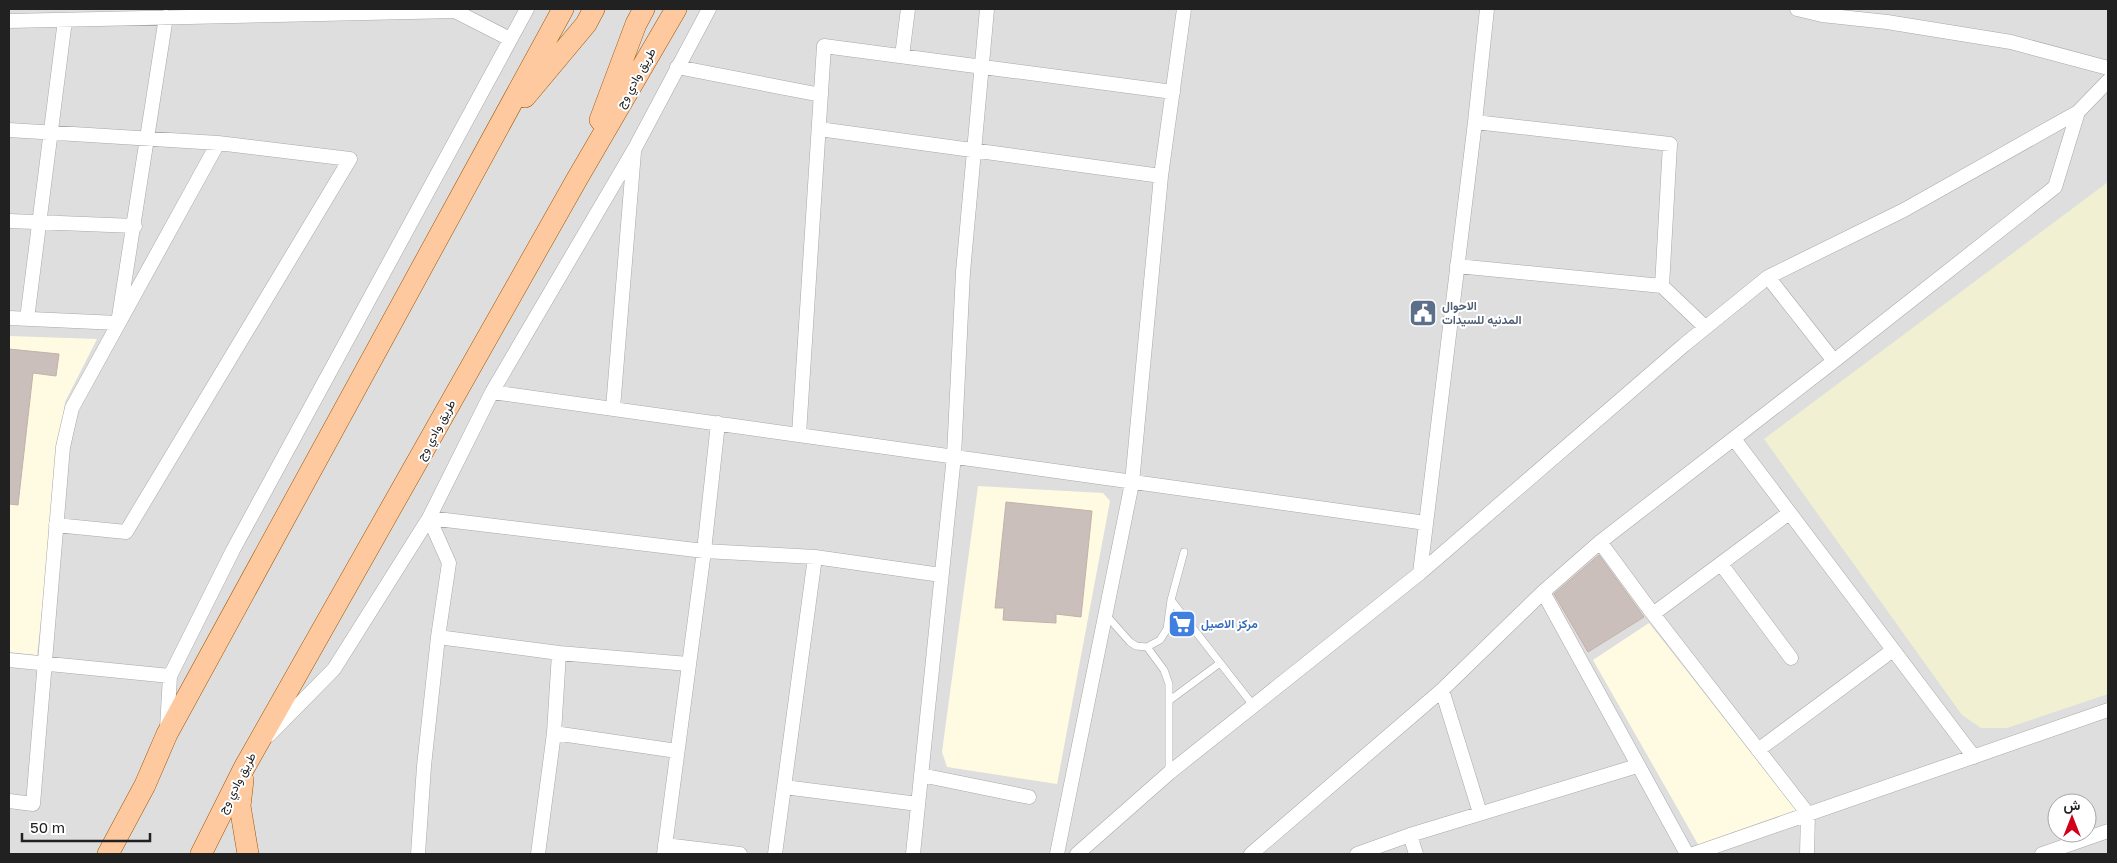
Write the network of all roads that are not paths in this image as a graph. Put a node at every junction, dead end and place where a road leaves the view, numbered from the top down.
1 (527, 9) edge
2 (563, 9) edge
3 (594, 9) edge
4 (644, 9) edge
5 (676, 9) edge
6 (709, 9) edge
7 (908, 9) edge
8 (987, 9) edge
9 (1184, 9) edge
10 (1487, 9) edge
11 (1797, 9) edge
12 (113, 14) edge
13 (1888, 15) edge
14 (166, 18) junction
15 (65, 20) junction
16 (9, 21) edge
17 (510, 40) junction
18 (902, 56) junction
19 (981, 66) junction
20 (677, 67) junction
21 (2108, 68) edge
22 (2108, 81) edge
23 (1172, 92) junction
24 (821, 95) junction
25 (2078, 112) junction
26 (1475, 122) junction
27 (819, 129) junction
28 (9, 130) edge
29 (51, 132) junction
30 (494, 135) junction
31 (148, 138) junction
32 (218, 143) junction
33 (635, 148) junction
34 (974, 150) junction
35 (1161, 176) junction
36 (578, 179) junction
37 (9, 221) edge
38 (39, 222) junction
39 (135, 226) junction
40 (1458, 266) junction
41 (1768, 277) junction
42 (1662, 286) junction
43 (9, 318) edge
44 (27, 319) junction
45 (118, 324) junction
46 (1706, 327) junction
47 (1834, 361) junction
48 (492, 392) junction
49 (613, 408) junction
50 (718, 423) junction
51 (799, 434) junction
52 (1734, 439) junction
53 (954, 456) junction
54 (1132, 483) junction
55 (1789, 513) junction
56 (428, 518) junction
57 (1426, 523) junction
58 (56, 525) junction
59 (1600, 542) junction
60 (704, 551) junction
61 (1184, 552) dead end
62 (815, 557) junction
63 (1721, 564) junction
64 (1420, 573) junction
65 (941, 575) junction
66 (1542, 592) junction
67 (1171, 600) junction
68 (1653, 614) junction
69 (1106, 615) junction
70 (438, 637) junction
71 (1147, 647) junction
72 (1893, 650) junction
73 (559, 653) junction
74 (1791, 658) dead end
75 (9, 660) edge
76 (44, 663) junction
77 (1220, 663) junction
78 (688, 664) junction
79 (170, 676) junction
80 (1442, 690) junction
81 (1170, 700) junction
82 (1253, 705) junction
83 (2108, 710) edge
84 (554, 733) junction
85 (167, 734) junction
86 (255, 750) junction
87 (1758, 750) junction
88 (677, 752) junction
89 (1974, 756) junction
90 (1637, 766) junction
91 (244, 768) junction
92 (1168, 773) junction
93 (921, 776) junction
94 (145, 785) junction
95 (784, 787) junction
96 (1029, 797) dead end
97 (9, 801) edge
98 (918, 804) junction
99 (1480, 814) junction
100 (1808, 814) junction
101 (2108, 831) edge
102 (1410, 835) junction
103 (664, 849) edge
104 (94, 854) edge
105 (108, 854) edge
106 (200, 854) edge
107 (248, 854) edge
108 (418, 854) edge
109 (538, 854) edge
110 (740, 854) edge
111 (775, 854) edge
112 (913, 854) edge
113 (1057, 854) edge
114 (1077, 854) edge
115 (1251, 854) edge
116 (1357, 854) edge
117 (1416, 854) edge
118 (1695, 854) edge
119 (1807, 854) edge
120 (2042, 854) edge

1 - 17 street
2 - 30 main road
3 - 30 main road
4 - 36 main road
5 - 36 main road, طريق وادي وج
6 - 20 street
7 - 18 street
8 - 19 street
9 - 23 street
10 - 26 street
11 - 13 street
12 - 14 street
12 - 15 street
13 - 21 street
14 - 17 street
14 - 31 street
15 - 16 street
15 - 29 street
17 - 79 street
18 - 19 street
18 - 24 street
19 - 23 street
19 - 34 street
20 - 24 street
20 - 33 street
22 - 25 street
23 - 35 street
24 - 27 street
25 - 41 street
25 - 47 street
26 - 40 street
26 - 42 street
27 - 34 street
27 - 51 street
28 - 29 street
29 - 31 street
29 - 38 street
30 - 85 main road
31 - 32 street
31 - 39 street
32 - 45 street
32 - 58 street
33 - 48 street
33 - 49 street
34 - 35 street
34 - 53 street
35 - 54 street
36 - 86 main road, طريق وادي وج
37 - 38 street
38 - 39 street
38 - 44 street
39 - 45 street
40 - 42 street
40 - 57 street
41 - 46 street
41 - 47 street
42 - 46 street
43 - 44 street
44 - 45 street
45 - 58 street
46 - 64 street
47 - 52 street
48 - 49 street
48 - 56 street
49 - 50 street
50 - 51 street
50 - 60 street
51 - 53 street
52 - 55 street
52 - 59 street
53 - 54 street
53 - 65 street
54 - 57 street
54 - 69 street
55 - 63 street
55 - 72 street
56 - 60 street
56 - 70 street
56 - 86 street
57 - 64 street
58 - 76 street
59 - 66 street
59 - 68 street
60 - 62 street
60 - 78 street
61 - 67 lane
62 - 65 street
62 - 95 street
63 - 68 street
63 - 74 street
64 - 82 street
65 - 93 street
66 - 80 street
66 - 90 street
67 - 71 lane
67 - 77 lane
68 - 87 street
69 - 71 lane
69 - 113 street
70 - 73 street
70 - 108 street
71 - 81 lane
72 - 87 street
72 - 89 street
73 - 78 street
73 - 84 street
75 - 76 street
76 - 79 street
76 - 97 street
77 - 81 lane
77 - 82 lane
78 - 88 street
79 - 85 street
80 - 99 street
80 - 115 street
81 - 92 lane
82 - 92 street
83 - 89 street
84 - 88 street
84 - 109 street
85 - 94 main road
86 - 91 main road, طريق وادي وج
87 - 100 street
88 - 103 street
89 - 100 street
90 - 99 street
90 - 118 street
91 - 106 main road, طريق وادي وج
91 - 107 main road
92 - 114 street
93 - 96 street
93 - 98 street
94 - 104 main road
94 - 105 main road
95 - 98 street
95 - 111 street
98 - 112 street
99 - 102 street
100 - 118 street
100 - 119 street
101 - 120 street
102 - 116 street
102 - 117 street
103 - 110 street

